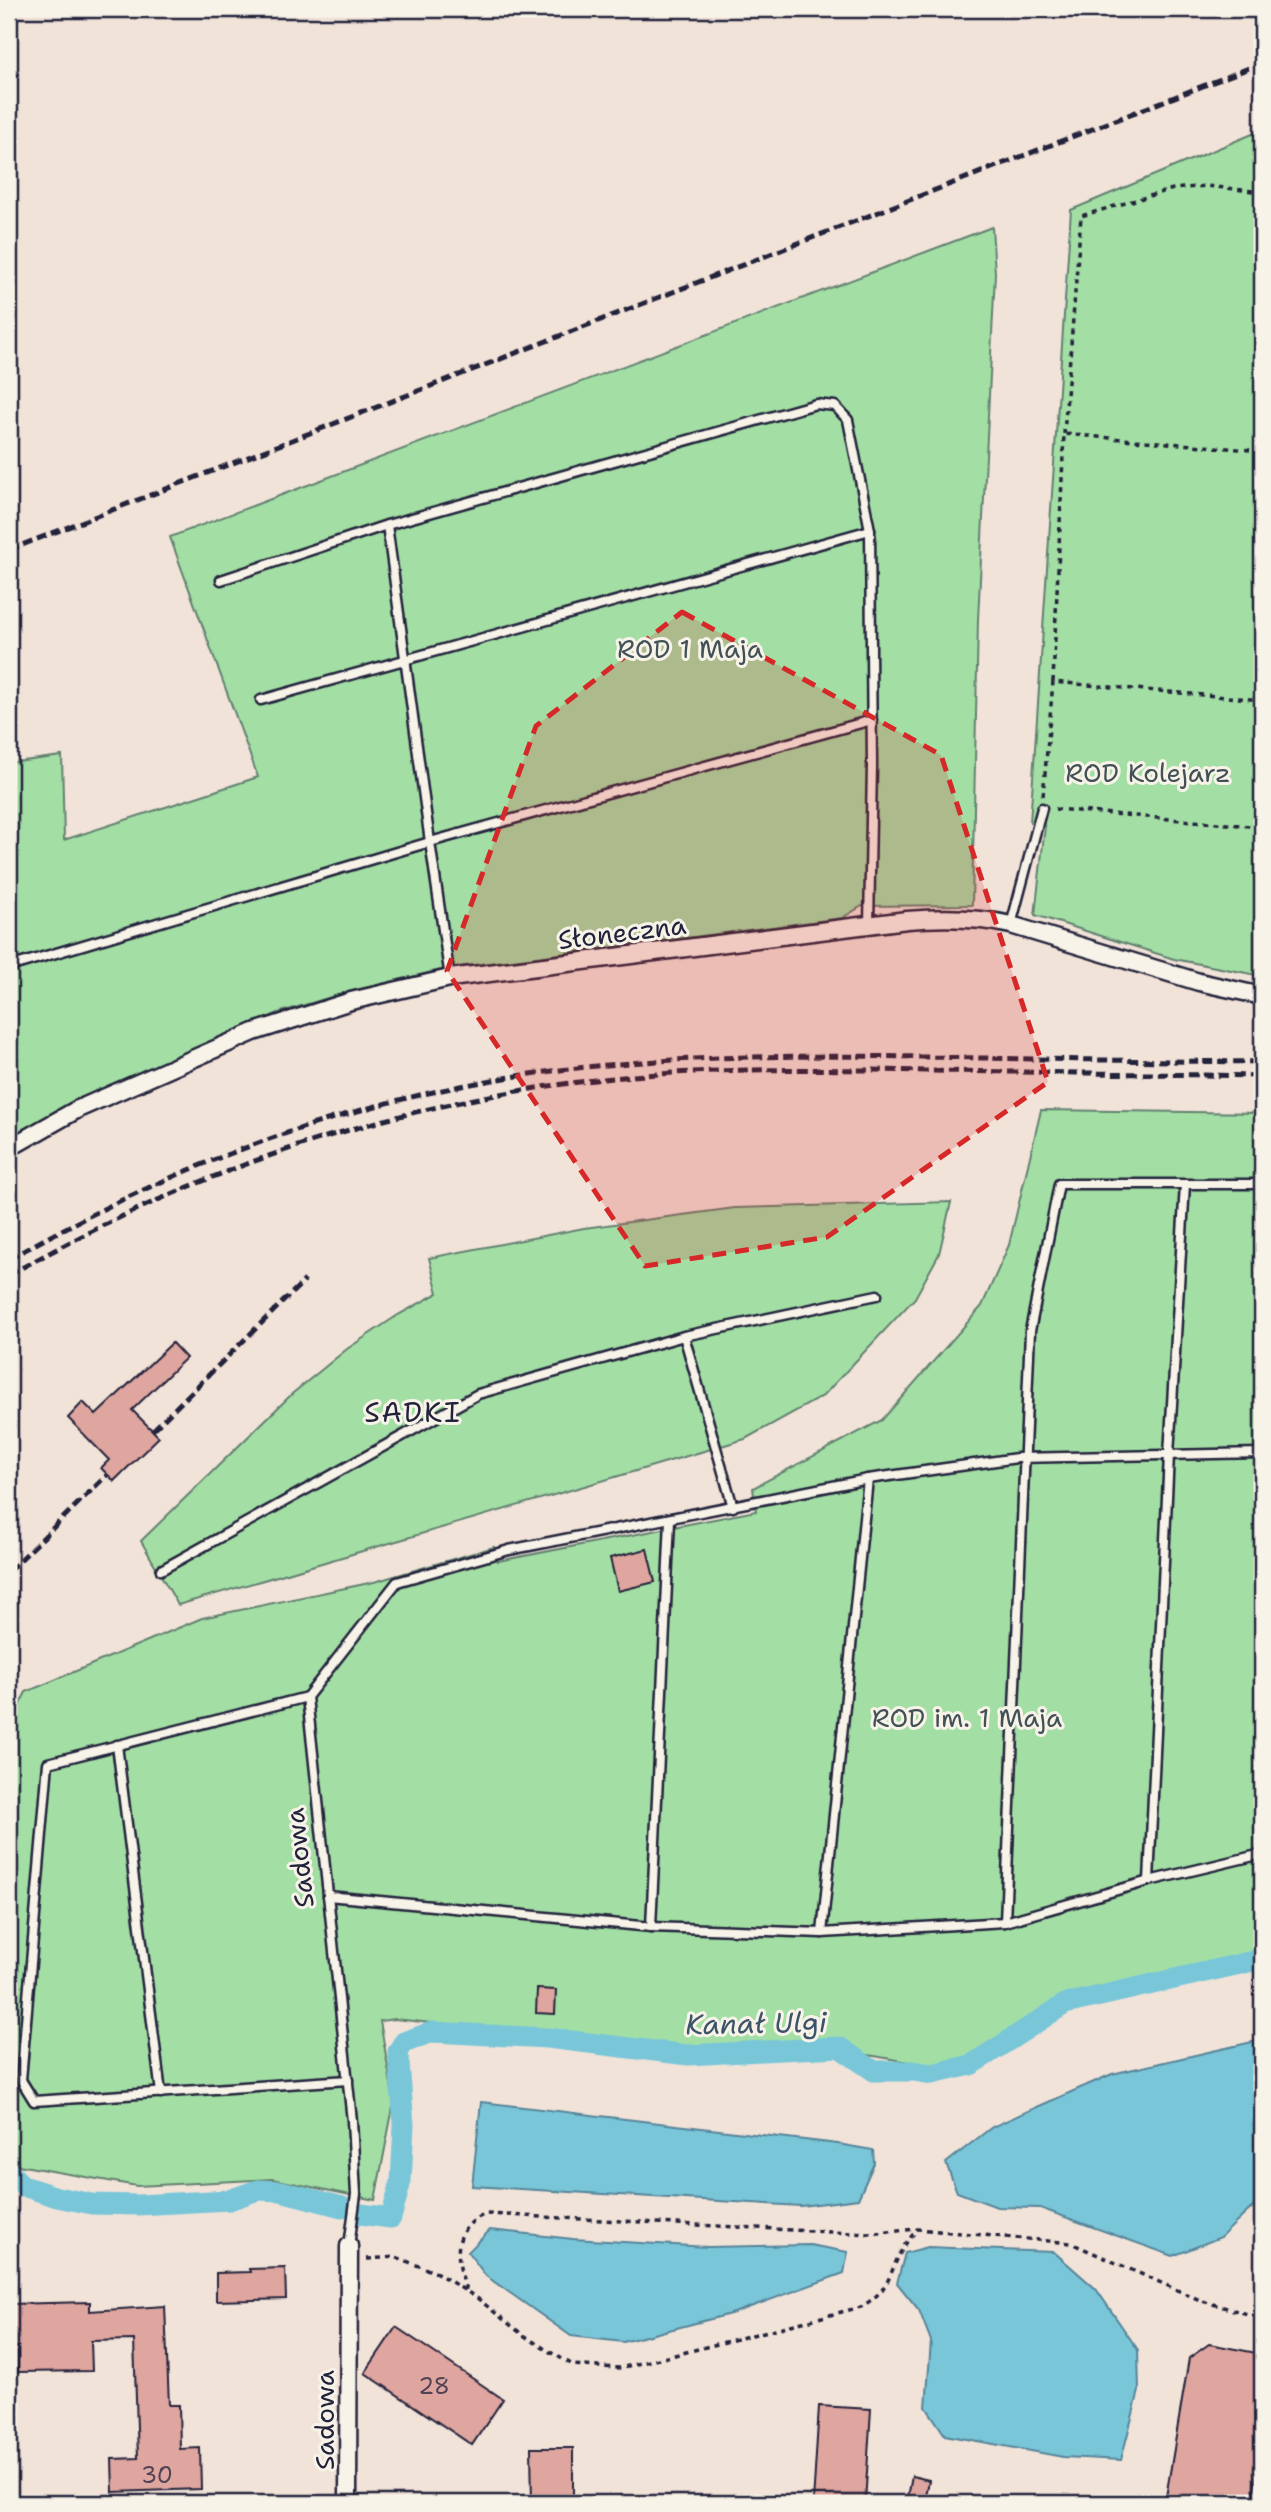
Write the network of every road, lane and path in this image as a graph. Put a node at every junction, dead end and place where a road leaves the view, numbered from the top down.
1 (1262, 192) edge
2 (1064, 434) junction
3 (1262, 451) edge
4 (387, 525) junction
5 (870, 530) junction
6 (221, 580) dead end
7 (405, 662) junction
8 (1053, 682) junction
9 (261, 700) dead end
10 (1262, 700) edge
11 (872, 720) junction
12 (1042, 808) junction
13 (1262, 827) edge
14 (430, 842) junction
15 (870, 925) junction
16 (1011, 925) junction
17 (9, 967) edge
18 (450, 978) junction
19 (1262, 996) edge
20 (9, 1148) edge
21 (1185, 1184) junction
22 (1262, 1184) edge
23 (877, 1295) dead end
24 (684, 1336) junction
25 (1262, 1453) edge
26 (1169, 1455) junction
27 (1024, 1458) junction
28 (868, 1479) junction
29 (733, 1507) junction
30 (670, 1520) junction
31 (161, 1570) dead end
32 (307, 1697) junction
33 (117, 1745) junction
34 (1262, 1854) edge
35 (1149, 1881) junction
36 (328, 1896) junction
37 (1004, 1922) junction
38 (651, 1927) junction
39 (822, 1933) junction
40 (348, 2080) junction
41 (161, 2093) junction
42 (917, 2229) junction
43 (349, 2253) junction
44 (467, 2291) junction
45 (1262, 2318) edge
46 (348, 2503) edge

1 - 2 path
2 - 3 path
2 - 8 path
4 - 5 lane
4 - 6 lane
4 - 7 lane
5 - 7 lane
5 - 11 lane
7 - 9 lane
7 - 14 lane
8 - 10 path
8 - 12 path
11 - 14 lane
11 - 15 lane
12 - 13 path
12 - 16 lane
14 - 17 lane
14 - 18 lane
15 - 16 street, Słoneczna
15 - 18 street, Słoneczna
16 - 19 street, Słoneczna
18 - 20 street, Słoneczna
21 - 22 lane
21 - 26 lane
21 - 27 lane
23 - 24 lane
24 - 29 lane
24 - 31 lane
25 - 26 lane
26 - 27 lane
26 - 35 lane
27 - 28 lane
27 - 37 lane
28 - 29 lane
28 - 39 lane
29 - 30 lane
30 - 32 lane
30 - 38 lane
32 - 33 lane
32 - 36 lane, Sadowa
33 - 41 lane
33 - 41 lane
34 - 35 lane
35 - 37 lane
36 - 38 lane
36 - 40 lane, Sadowa
37 - 39 lane
38 - 39 lane
40 - 41 lane
40 - 43 lane, Sadowa
42 - 44 path
42 - 44 path
42 - 45 path
43 - 44 path
43 - 46 street, Sadowa

